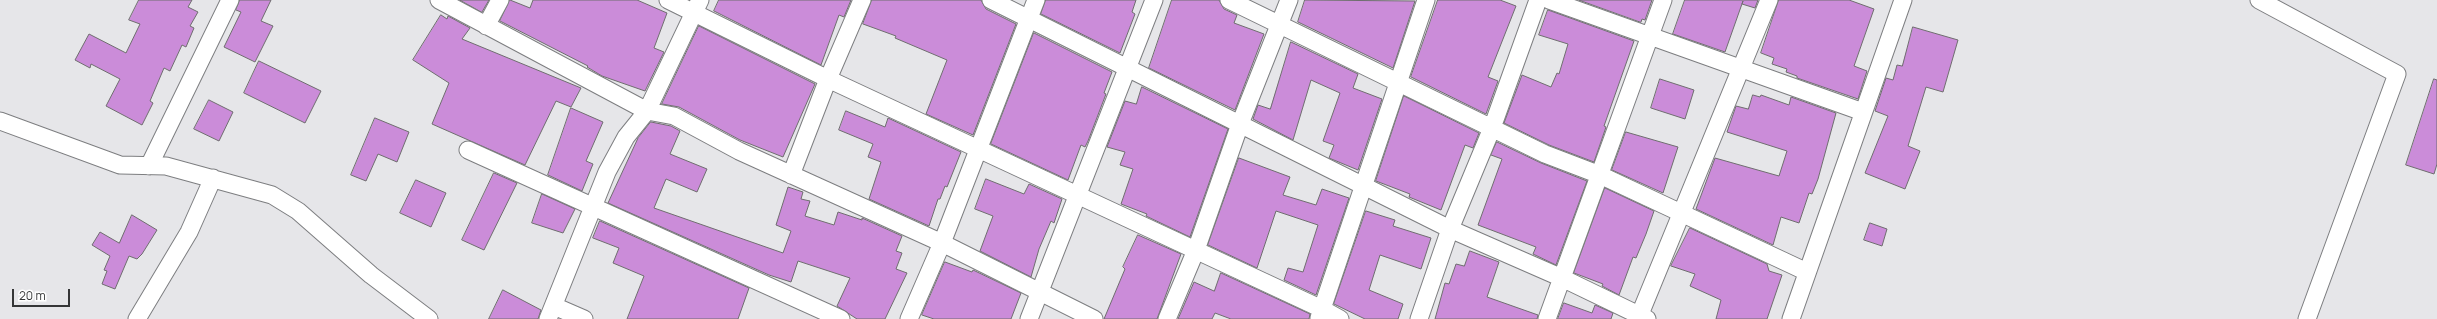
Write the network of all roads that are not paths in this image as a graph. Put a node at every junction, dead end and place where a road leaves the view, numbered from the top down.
1 (230, 0) edge
2 (439, 0) edge
3 (500, 0) edge
4 (668, 0) edge
5 (862, 0) edge
6 (991, 0) edge
7 (1036, 0) edge
8 (1154, 0) edge
9 (1229, 0) edge
10 (1289, 0) edge
11 (1426, 0) edge
12 (1538, 0) edge
13 (1549, 0) edge
14 (1663, 0) edge
15 (1769, 0) edge
16 (1902, 0) edge
17 (2259, 0) edge
18 (697, 7) edge
19 (1029, 19) junction
20 (486, 26) junction
21 (1279, 26) junction
22 (1651, 37) junction
23 (1127, 66) junction
24 (1742, 69) junction
25 (828, 79) junction
26 (1397, 84) junction
27 (647, 111) junction
28 (1863, 112) junction
29 (0, 121) edge
30 (1240, 124) junction
31 (1492, 128) junction
32 (977, 148) junction
33 (468, 150) dead end
34 (149, 166) junction
35 (791, 175) junction
36 (1600, 175) junction
37 (213, 178) junction
38 (1363, 187) junction
39 (1077, 195) junction
40 (592, 206) junction
41 (1682, 213) junction
42 (1450, 229) junction
43 (942, 243) junction
44 (1196, 250) junction
45 (1807, 272) junction
46 (1562, 278) junction
47 (1040, 292) junction
48 (551, 312) edge
49 (1321, 314) edge
50 (1641, 318) edge
51 (137, 319) edge
52 (429, 319) edge
53 (584, 319) edge
54 (841, 319) edge
55 (909, 319) edge
56 (1029, 319) edge
57 (1094, 319) edge
58 (1167, 319) edge
59 (1340, 319) edge
60 (1419, 319) edge
61 (1548, 319) edge
62 (1791, 319) edge
63 (2307, 319) edge

1 - 34 street
2 - 20 street
3 - 20 street
4 - 18 street
5 - 25 street
6 - 19 street
7 - 19 street
8 - 23 street
9 - 21 street
10 - 21 street
11 - 26 street
12 - 31 street
13 - 22 street
14 - 22 street
15 - 24 street
16 - 28 street
17 - 63 street
18 - 25 street
18 - 27 street
19 - 23 street
19 - 32 street
20 - 27 street
21 - 26 street
21 - 30 street
22 - 24 street
22 - 36 street
23 - 30 street
23 - 39 street
24 - 28 street
24 - 41 street
25 - 32 street
25 - 35 street
26 - 31 street
26 - 38 street
27 - 35 street
27 - 40 street
28 - 45 street
29 - 34 street
30 - 38 street
30 - 44 street
31 - 36 street
31 - 42 street
32 - 39 street
32 - 43 street
33 - 40 street
34 - 37 street
35 - 43 street
36 - 41 street
36 - 46 street
37 - 51 street
37 - 52 street
38 - 42 street
38 - 49 street
39 - 44 street
39 - 47 street
40 - 48 street
40 - 54 street
41 - 45 street
41 - 50 street
42 - 46 street
42 - 60 street
43 - 47 street
43 - 55 street
44 - 49 street
44 - 58 street
45 - 62 street
46 - 50 street
46 - 61 street
47 - 56 street
47 - 57 street
48 - 53 street
49 - 59 street

